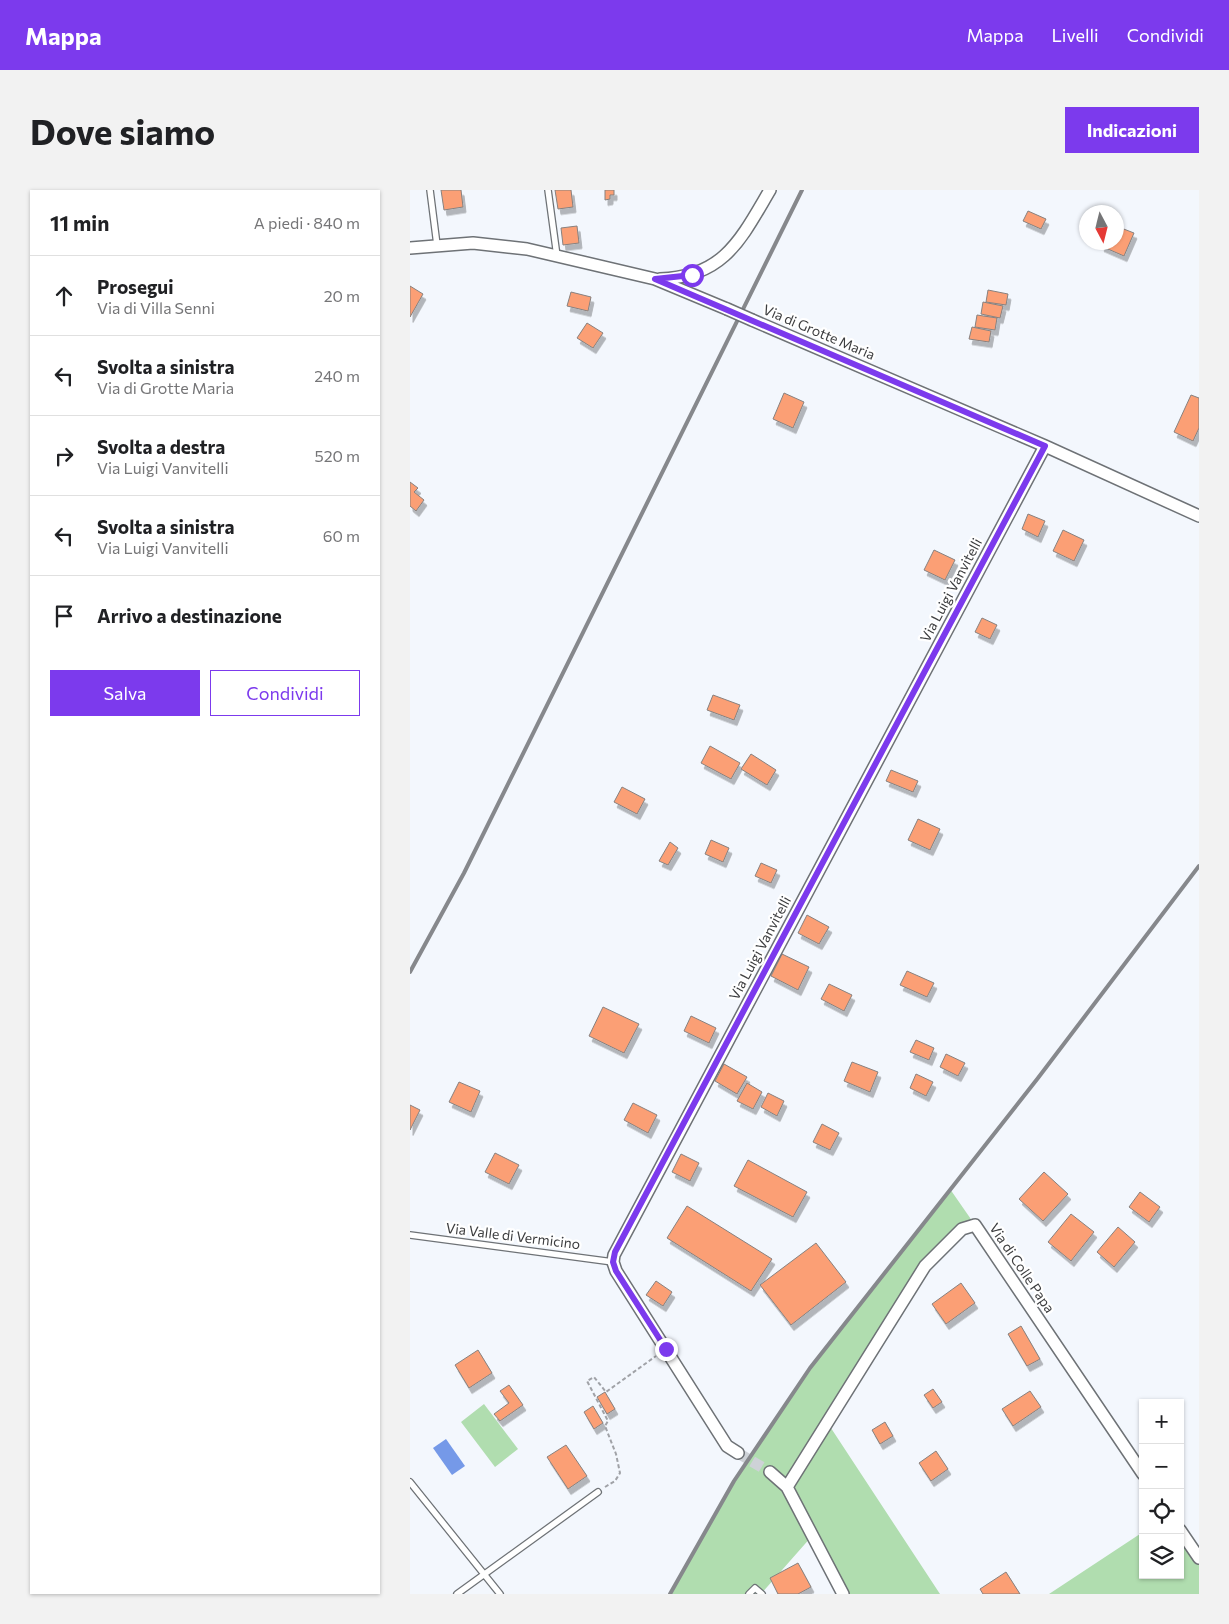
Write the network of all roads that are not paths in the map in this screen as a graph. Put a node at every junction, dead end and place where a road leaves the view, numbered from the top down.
1 (430, 190) edge
2 (548, 190) edge
3 (770, 190) edge
4 (437, 245) junction
5 (410, 248) edge
6 (557, 256) junction
7 (655, 279) junction
8 (1045, 446) junction
9 (1199, 516) edge
10 (410, 1235) edge
11 (613, 1262) junction
12 (738, 1453) tunnel mouth
13 (1139, 1468) edge
14 (770, 1472) tunnel mouth
15 (410, 1482) edge
16 (786, 1488) junction
17 (598, 1492) road end
18 (1183, 1534) edge
19 (1199, 1558) edge
20 (484, 1573) junction
21 (457, 1594) edge
22 (500, 1594) edge
23 (749, 1594) edge
24 (762, 1594) edge
25 (843, 1594) edge

1 - 4 lane
2 - 6 lane
3 - 7 street
4 - 5 street, Via di Grotte Maria
4 - 6 street, Via di Grotte Maria
6 - 7 street, Via di Grotte Maria
7 - 8 street, Via di Grotte Maria, bridge
8 - 9 street, Via di Grotte Maria
8 - 11 street, Via Luigi Vanvitelli
10 - 11 lane, Via Valle di Vermicino
11 - 12 street
13 - 16 street, Via di Colle Papa
14 - 16 street
15 - 20 lane
16 - 25 street
17 - 20 lane
18 - 19 street
20 - 21 lane
20 - 22 lane
23 - 24 lane

